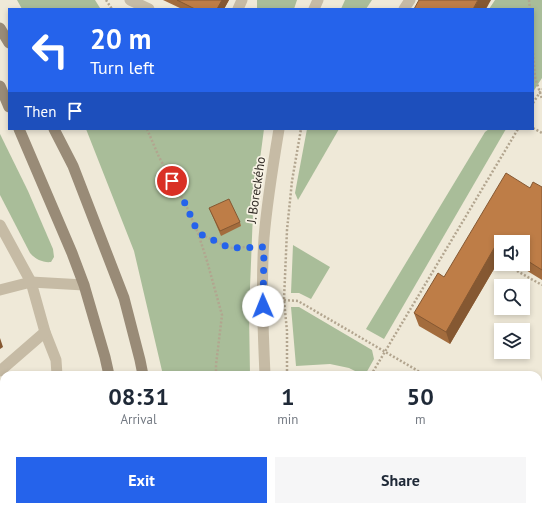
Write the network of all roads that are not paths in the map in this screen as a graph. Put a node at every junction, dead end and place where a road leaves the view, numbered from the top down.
1 (130, 0) edge
2 (147, 8) edge
3 (0, 28) edge
4 (8, 42) edge
5 (0, 86) edge
6 (8, 105) edge
7 (19, 130) edge
8 (55, 130) edge
9 (279, 130) edge
10 (0, 225) edge
11 (31, 282) junction
12 (84, 285) junction
13 (0, 290) edge
14 (45, 332) junction
15 (0, 371) edge
16 (57, 371) edge
17 (108, 371) edge
18 (142, 371) edge
19 (265, 371) edge

1 - 2 street
3 - 4 main road
5 - 6 main road
7 - 12 main road
8 - 18 main road
9 - 19 street, J. Boreckého
10 - 11 street
11 - 12 street
11 - 13 street
11 - 14 street
12 - 17 main road
14 - 15 street
14 - 16 street

